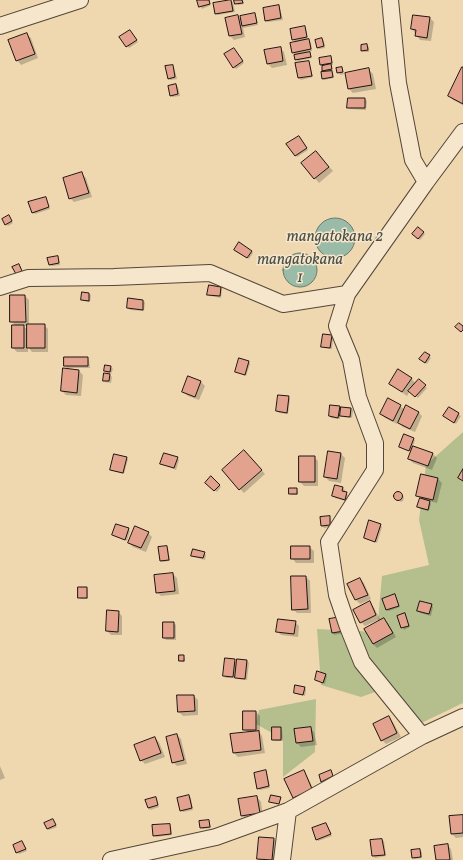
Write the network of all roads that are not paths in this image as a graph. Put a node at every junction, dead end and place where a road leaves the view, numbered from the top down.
1 (80, 0) edge
2 (390, 0) edge
3 (0, 26) edge
4 (463, 132) edge
5 (426, 182) junction
6 (0, 287) edge
7 (347, 294) junction
8 (463, 717) edge
9 (422, 736) junction
10 (288, 811) junction
11 (111, 860) edge
12 (282, 860) edge

1 - 3 street
2 - 5 street
4 - 5 street
5 - 7 street
6 - 7 street
7 - 9 street
8 - 9 street
9 - 10 street
10 - 11 street
10 - 12 street

